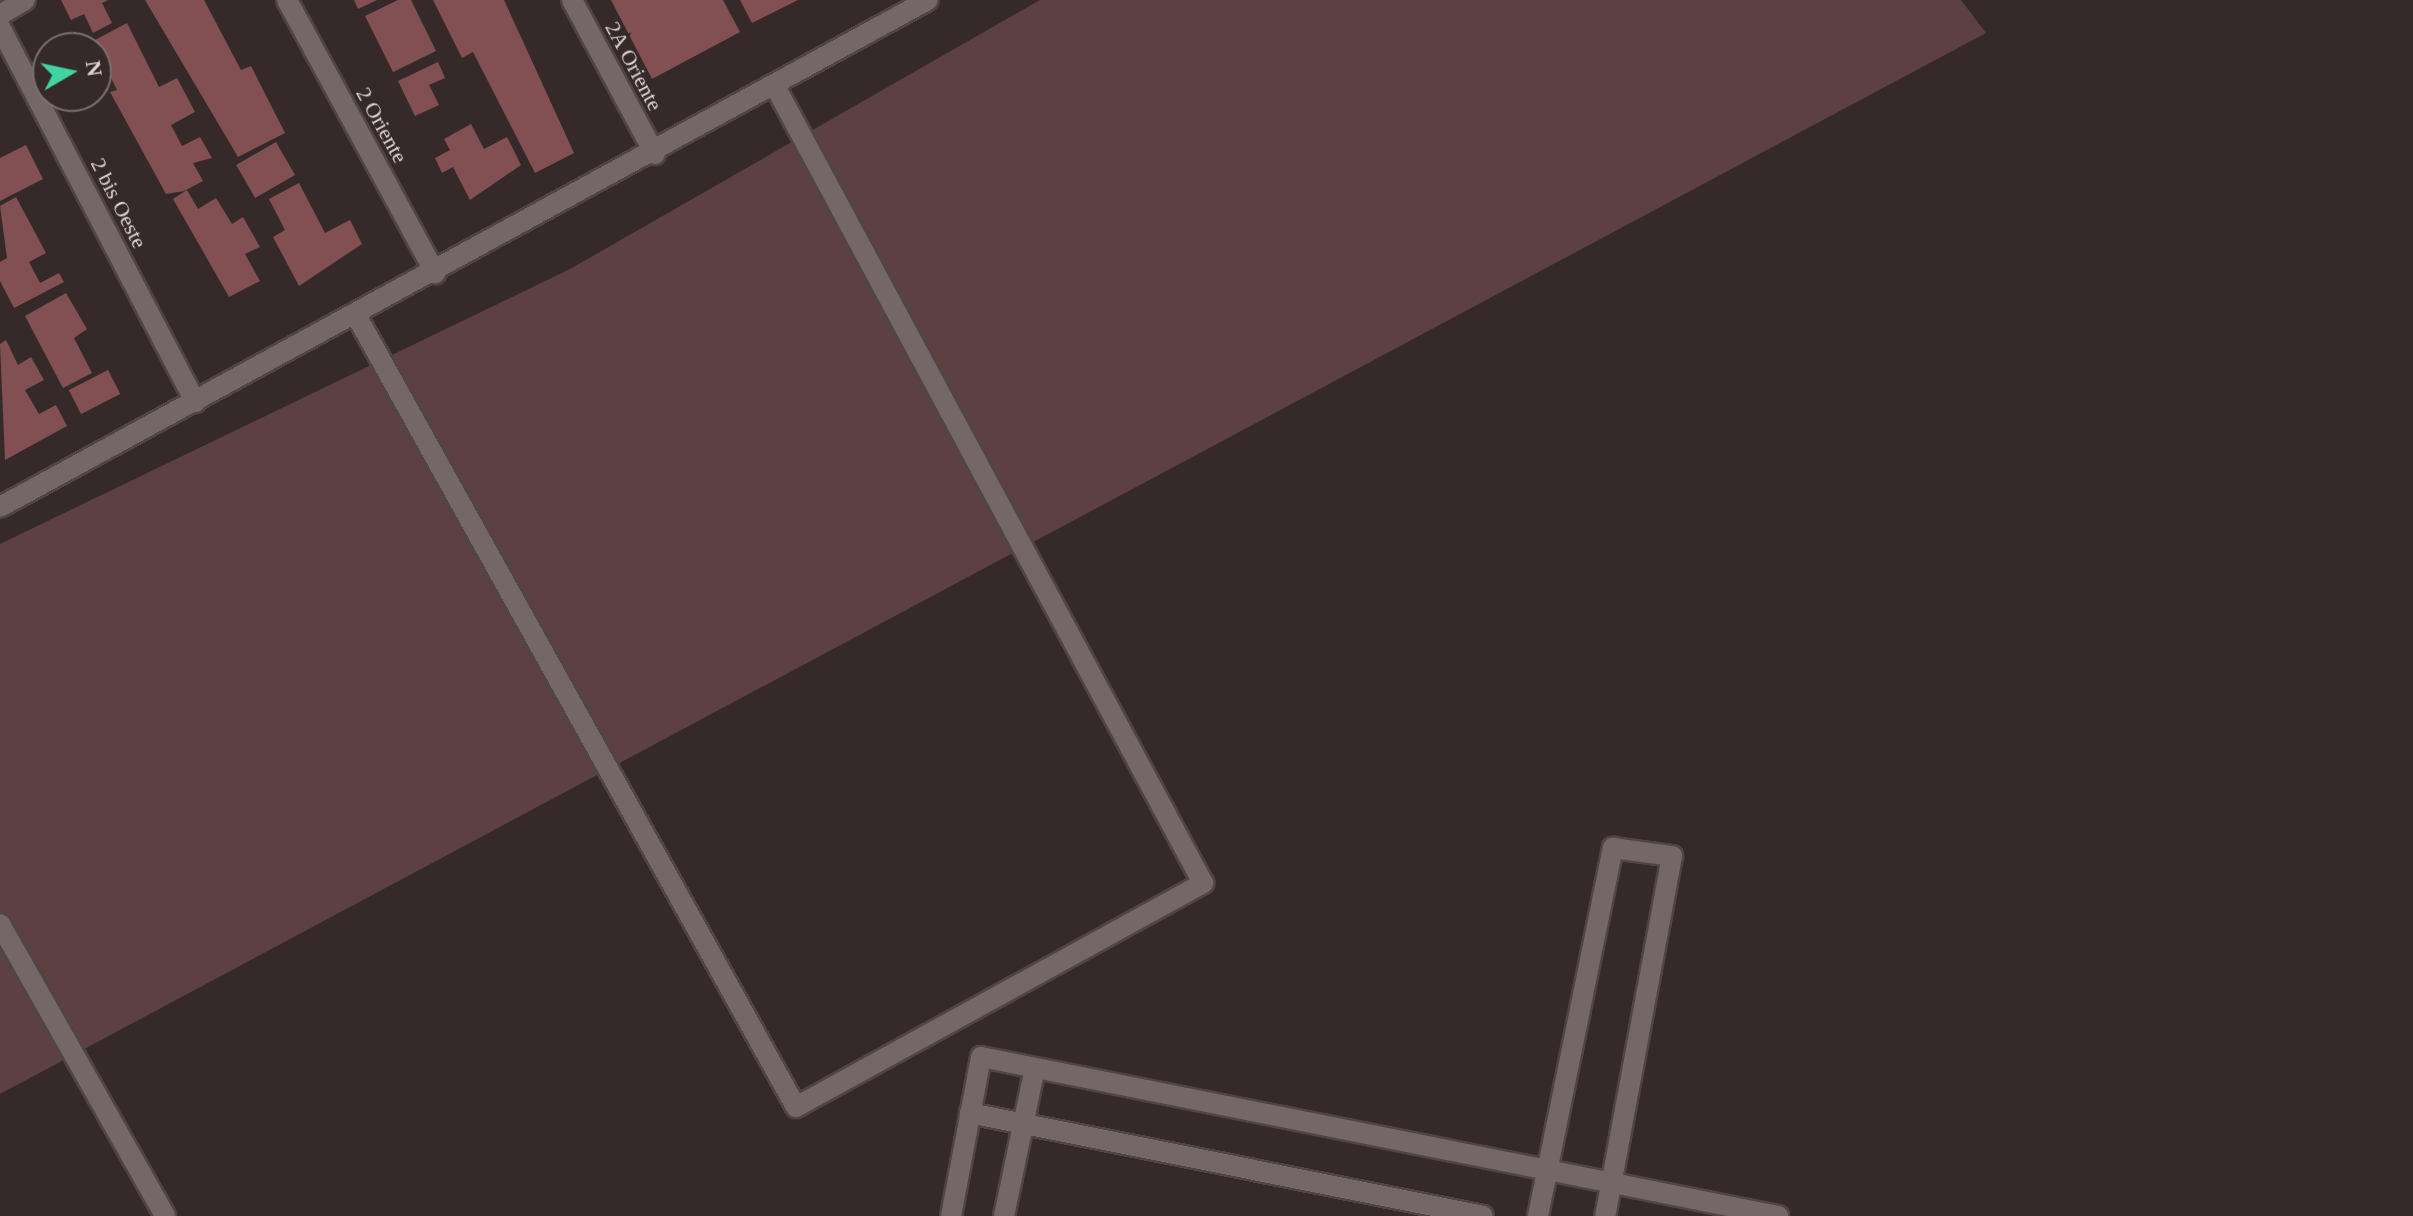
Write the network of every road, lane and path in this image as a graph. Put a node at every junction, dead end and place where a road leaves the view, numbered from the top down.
1 (25, 0) edge
2 (287, 0) edge
3 (572, 0) edge
4 (928, 0) edge
5 (898, 8) edge
6 (0, 15) edge
7 (0, 27) edge
8 (775, 86) junction
9 (655, 154) junction
10 (435, 273) junction
11 (356, 315) junction
12 (195, 402) junction
13 (0, 507) edge
14 (0, 924) edge
15 (1035, 1068) junction
16 (970, 1113) junction
17 (1023, 1124) junction
18 (1547, 1170) junction
19 (1612, 1183) junction
20 (165, 1216) edge
21 (951, 1216) edge
22 (1004, 1216) edge
23 (1483, 1216) edge
24 (1538, 1216) edge
25 (1605, 1216) edge
26 (1778, 1216) edge

1 - 6 street
2 - 10 street, 2 Oriente
3 - 9 street, 2A Oriente
4 - 5 street
5 - 8 street
7 - 12 street, 2 bis Oeste
8 - 9 street
8 - 11 street
9 - 10 street
10 - 11 street
11 - 12 street
12 - 13 street
14 - 20 street
15 - 16 street
15 - 17 street
15 - 18 street
16 - 17 street
16 - 21 street
17 - 22 street
17 - 23 street
18 - 19 street
18 - 19 street
18 - 24 street
19 - 25 street
19 - 26 street

